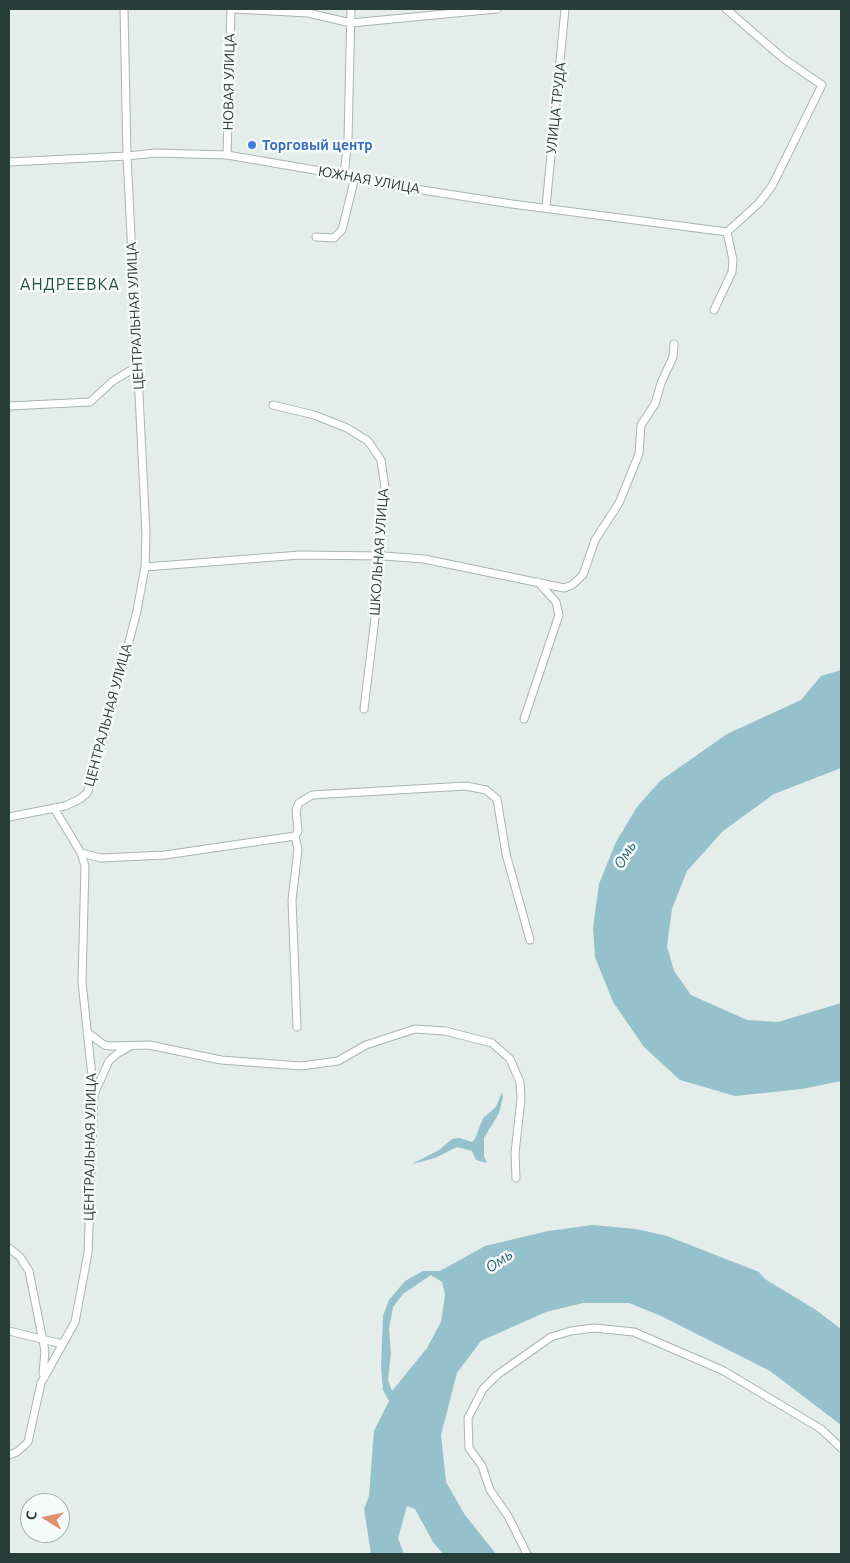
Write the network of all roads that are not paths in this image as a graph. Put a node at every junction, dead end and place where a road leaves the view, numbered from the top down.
1 (124, 9) edge
2 (231, 9) edge
3 (235, 9) edge
4 (351, 9) edge
5 (497, 9) edge
6 (565, 9) edge
7 (726, 9) edge
8 (350, 22) junction
9 (228, 155) junction
10 (126, 156) junction
11 (9, 162) edge
12 (344, 175) junction
13 (355, 177) junction
14 (546, 207) junction
15 (727, 232) junction
16 (316, 238) dead end
17 (714, 310) dead end
18 (674, 344) dead end
19 (138, 366) junction
20 (273, 405) dead end
21 (9, 406) edge
22 (378, 557) junction
23 (145, 567) junction
24 (538, 582) junction
25 (364, 709) dead end
26 (524, 719) dead end
27 (54, 808) junction
28 (9, 817) edge
29 (295, 836) junction
30 (81, 853) junction
31 (530, 940) dead end
32 (297, 1027) dead end
33 (87, 1032) junction
34 (134, 1044) junction
35 (94, 1095) junction
36 (516, 1178) dead end
37 (9, 1248) edge
38 (9, 1331) edge
39 (41, 1339) junction
40 (62, 1344) junction
41 (41, 1383) junction
42 (841, 1448) edge
43 (9, 1455) edge
44 (527, 1554) edge

1 - 10 street, ЦЕНТРАЛЬНАЯ УЛИЦА
2 - 9 street, НОВАЯ УЛИЦА
3 - 8 street
4 - 8 street
5 - 8 street
6 - 14 street, УЛИЦА ТРУДА
7 - 15 street
8 - 12 street
9 - 10 street, ЮЖНАЯ УЛИЦА
9 - 12 street, ЮЖНАЯ УЛИЦА
10 - 11 street, ЮЖНАЯ УЛИЦА
10 - 19 street, ЦЕНТРАЛЬНАЯ УЛИЦА
12 - 13 street, ЮЖНАЯ УЛИЦА
13 - 14 street, ЮЖНАЯ УЛИЦА
13 - 16 street
14 - 15 street, ЮЖНАЯ УЛИЦА
15 - 17 street
18 - 24 street
19 - 21 street
19 - 23 street, ЦЕНТРАЛЬНАЯ УЛИЦА
20 - 22 street, ШКОЛЬНАЯ УЛИЦА
22 - 23 street
22 - 24 street
22 - 25 street, ШКОЛЬНАЯ УЛИЦА
23 - 27 street, ЦЕНТРАЛЬНАЯ УЛИЦА
24 - 26 street
27 - 28 street
27 - 30 street, ЦЕНТРАЛЬНАЯ УЛИЦА
29 - 30 street
29 - 31 street
29 - 32 street
30 - 33 street, ЦЕНТРАЛЬНАЯ УЛИЦА
33 - 34 street
33 - 35 street, ЦЕНТРАЛЬНАЯ УЛИЦА
34 - 35 street
34 - 36 street
35 - 40 street, ЦЕНТРАЛЬНАЯ УЛИЦА
37 - 39 street
38 - 39 street
39 - 40 street
39 - 41 street
40 - 41 street, ЦЕНТРАЛЬНАЯ УЛИЦА
41 - 43 street, ЦЕНТРАЛЬНАЯ УЛИЦА
42 - 44 street

